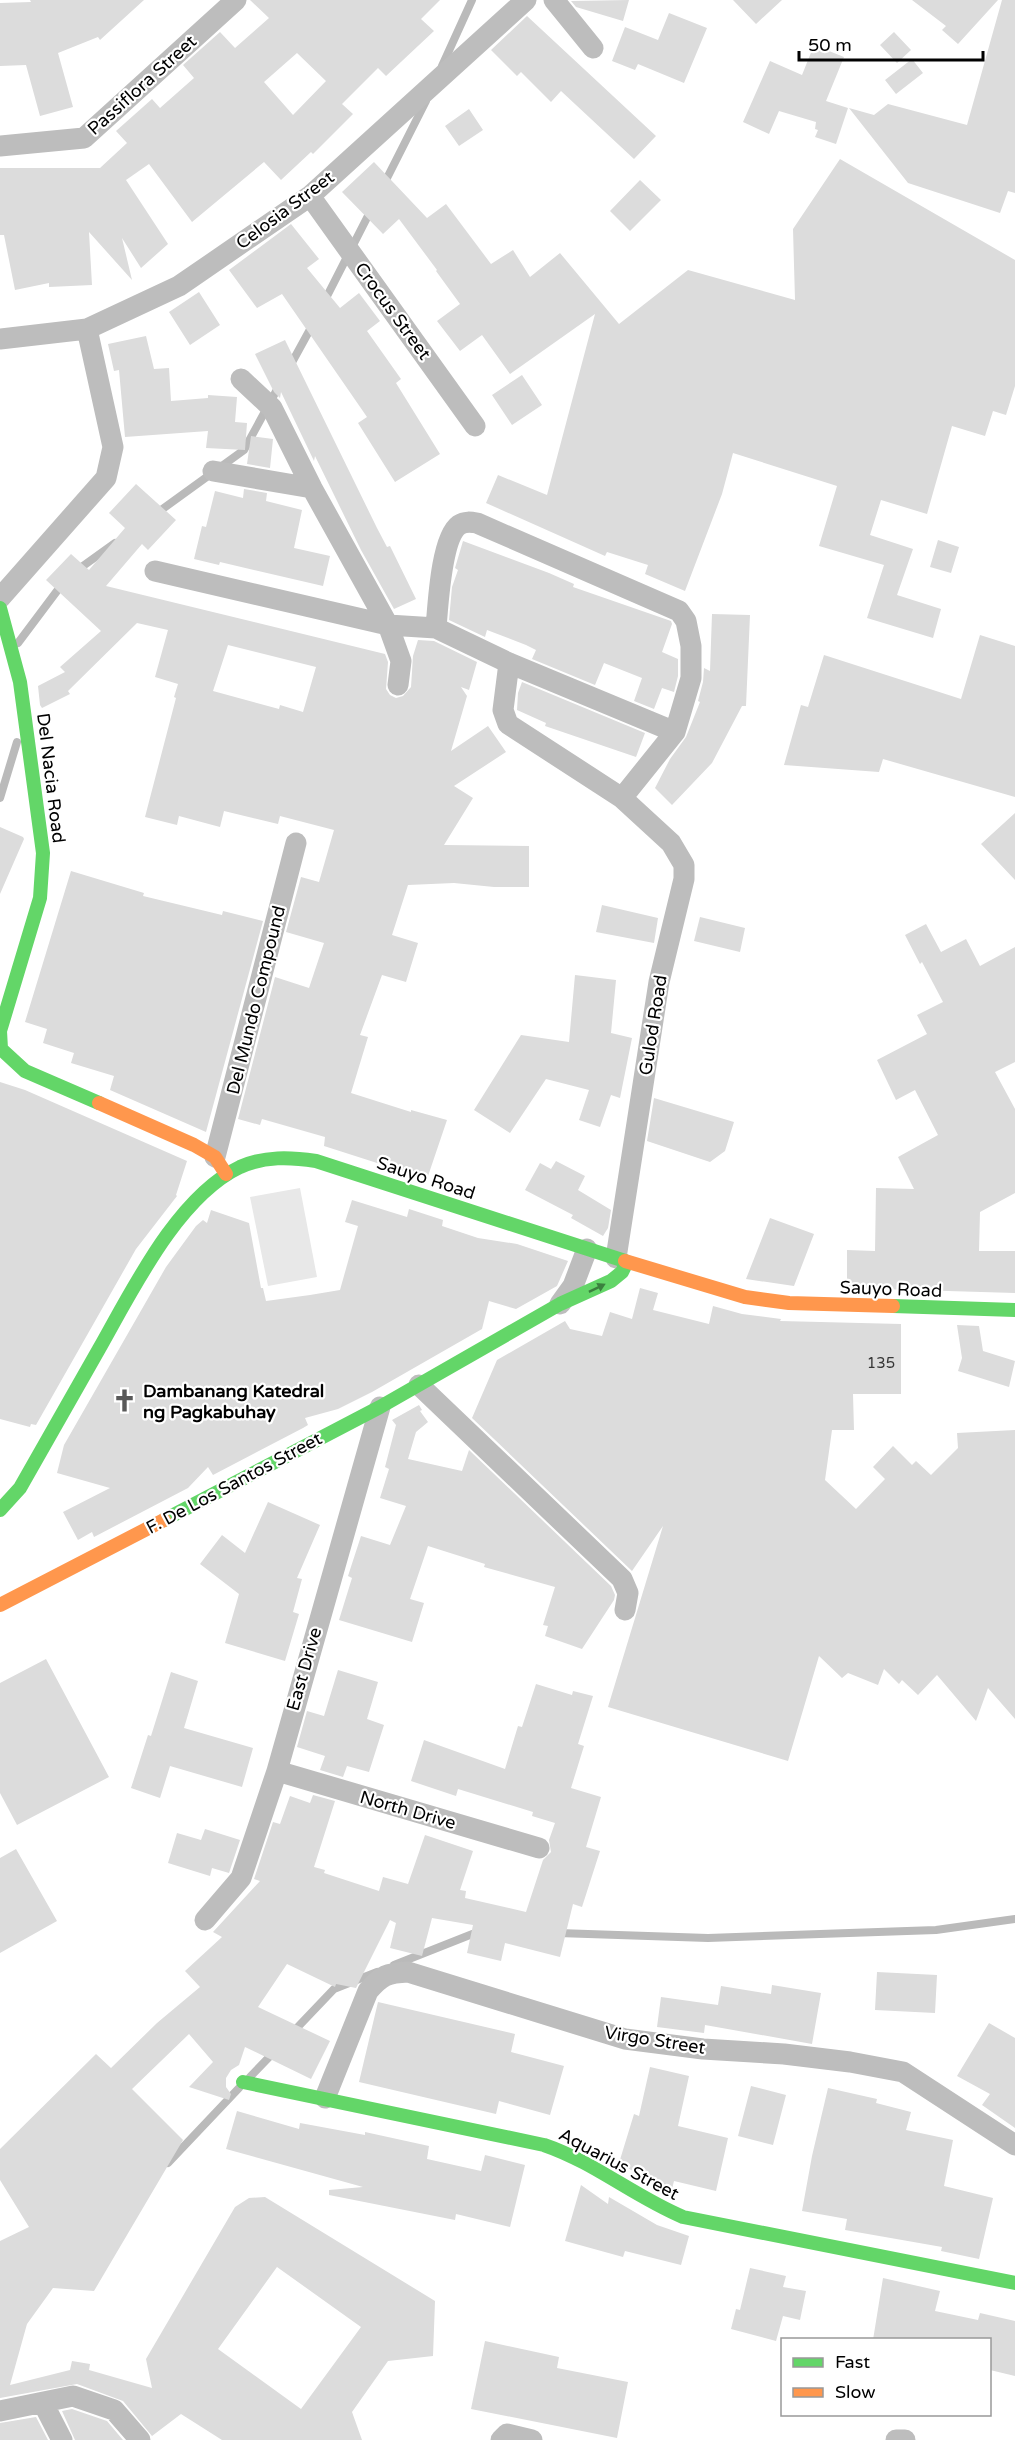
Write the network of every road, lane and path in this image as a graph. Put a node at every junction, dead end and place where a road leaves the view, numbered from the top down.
1 (236, 0) edge
2 (526, 0) edge
3 (554, 0) edge
4 (593, 48) dead end
5 (0, 146) edge
6 (310, 196) junction
7 (87, 329) junction
8 (0, 339) edge
9 (241, 378) dead end
10 (475, 426) dead end
11 (213, 471) dead end
12 (312, 488) junction
13 (155, 572) dead end
14 (0, 598) edge
15 (0, 608) edge
16 (388, 625) junction
17 (436, 628) junction
18 (509, 663) junction
19 (398, 685) dead end
20 (675, 732) junction
21 (630, 804) junction
22 (296, 843) dead end
23 (1, 1049) edge
24 (221, 1165) junction
25 (587, 1249) junction
26 (621, 1260) junction
27 (560, 1304) junction
28 (1015, 1310) edge
29 (419, 1385) junction
30 (380, 1407) junction
31 (0, 1510) edge
32 (0, 1605) edge
33 (625, 1610) dead end
34 (277, 1771) junction
35 (539, 1848) dead end
36 (205, 1920) dead end
37 (243, 2082) dead end
38 (325, 2098) junction
39 (1015, 2145) edge
40 (1015, 2283) edge
41 (43, 2403) junction
42 (0, 2410) edge
43 (62, 2440) edge
44 (140, 2440) edge
45 (501, 2440) edge
46 (532, 2440) edge
47 (896, 2440) edge
48 (905, 2440) edge

1 - 5 street, Passiflora Street
2 - 6 street, Celosia Street
3 - 4 street
6 - 7 street, Celosia Street
6 - 10 street, Crocus Street
7 - 8 street, Celosia Street
7 - 14 street
9 - 12 street
11 - 12 street
12 - 16 street
13 - 16 street
15 - 23 street, Del Nacia Road
16 - 17 street
16 - 19 street
17 - 18 street
17 - 20 street
18 - 20 street
18 - 21 street, Gulod Road
20 - 21 street
21 - 26 street, Gulod Road
22 - 24 street, Del Mundo Compound
23 - 24 street, Del Nacia Road
24 - 25 street, Sauyo Road
24 - 31 street, Sauyo Road
25 - 26 street, Sauyo Road
25 - 27 street, F. De Los Santos Street
27 -> 26 street, F. De Los Santos Street
26 - 28 street, Sauyo Road
27 - 29 street, F. De Los Santos Street
29 - 30 street, F. De Los Santos Street
29 - 33 street
30 - 32 street, F. De Los Santos Street
30 - 34 street, East Drive
34 - 35 street, North Drive
34 - 36 street, East Drive
37 - 38 street, Aquarius Street
38 - 39 street, Virgo Street
38 - 40 street, Aquarius Street
41 - 42 street
41 - 43 street
41 - 44 street
45 - 46 street
47 - 48 street

